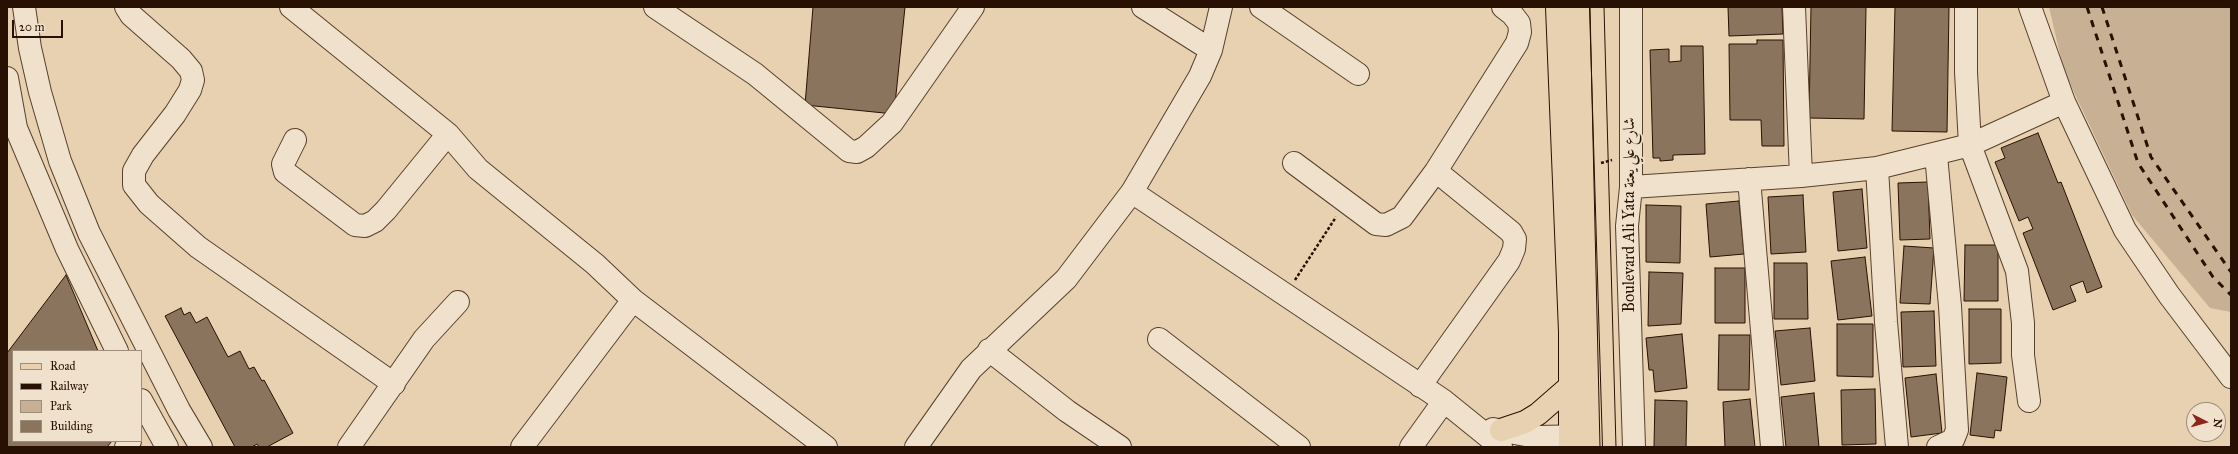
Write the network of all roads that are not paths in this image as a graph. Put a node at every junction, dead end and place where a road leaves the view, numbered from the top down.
1 (126, 7) edge
2 (291, 7) edge
3 (655, 7) edge
4 (973, 7) edge
5 (1143, 7) edge
6 (1221, 7) edge
7 (1261, 7) edge
8 (1502, 7) edge
9 (1557, 7) edge
10 (1578, 7) edge
11 (1631, 7) edge
12 (1794, 7) edge
13 (1966, 7) edge
14 (2030, 7) edge
15 (19, 16) edge
16 (1211, 50) junction
17 (1358, 74) dead end
18 (7, 78) edge
19 (2064, 102) junction
20 (448, 134) junction
21 (10, 135) edge
22 (295, 140) dead end
23 (1970, 145) junction
24 (1936, 155) junction
25 (1294, 163) dead end
26 (1877, 168) junction
27 (1436, 171) junction
28 (1801, 176) junction
29 (1749, 179) junction
30 (1631, 187) junction
31 (1132, 192) junction
32 (633, 300) junction
33 (458, 302) dead end
34 (1159, 339) dead end
35 (117, 350) edge
36 (989, 350) junction
37 (2231, 377) edge
38 (394, 384) junction
39 (1420, 386) junction
40 (1569, 387) junction
41 (172, 397) junction
42 (1444, 401) junction
43 (2029, 402) dead end
44 (144, 415) edge
45 (1501, 439) edge
46 (1580, 442) edge
47 (167, 447) edge
48 (201, 447) edge
49 (349, 447) edge
50 (522, 447) edge
51 (826, 447) edge
52 (916, 447) edge
53 (1120, 447) edge
54 (1299, 447) edge
55 (1410, 447) edge
56 (1634, 447) edge
57 (1772, 447) edge
58 (1898, 447) edge
59 (1938, 447) edge

1 - 38 street
2 - 20 street
3 - 4 street
5 - 16 street
6 - 16 street
7 - 17 street
8 - 27 street
9 - 40 main road
10 - 46 main road
11 - 30 street, Boulevard Ali Yata شارع علي يعتة
12 - 28 street
13 - 23 street
14 - 19 street
15 - 41 street
16 - 31 street
18 - 21 street
19 - 23 street
19 - 37 street
20 - 22 street
20 - 32 street
21 - 35 street
23 - 24 street
23 - 43 street
24 - 26 street
24 - 59 street
25 - 27 street
26 - 28 street
26 - 58 street
27 - 39 street
28 - 29 street
29 - 30 street
29 - 57 street
30 - 56 street, Boulevard Ali Yata شارع علي يعتة
31 - 36 street
31 - 39 street
32 - 50 street
32 - 51 street
33 - 38 street
34 - 54 street
36 - 52 street
36 - 53 street
38 - 49 street
39 - 42 street
40 - 45 main road
40 - 46 main road
41 - 44 street
41 - 48 street
42 - 45 street
42 - 55 street
44 - 47 street
45 - 46 street

